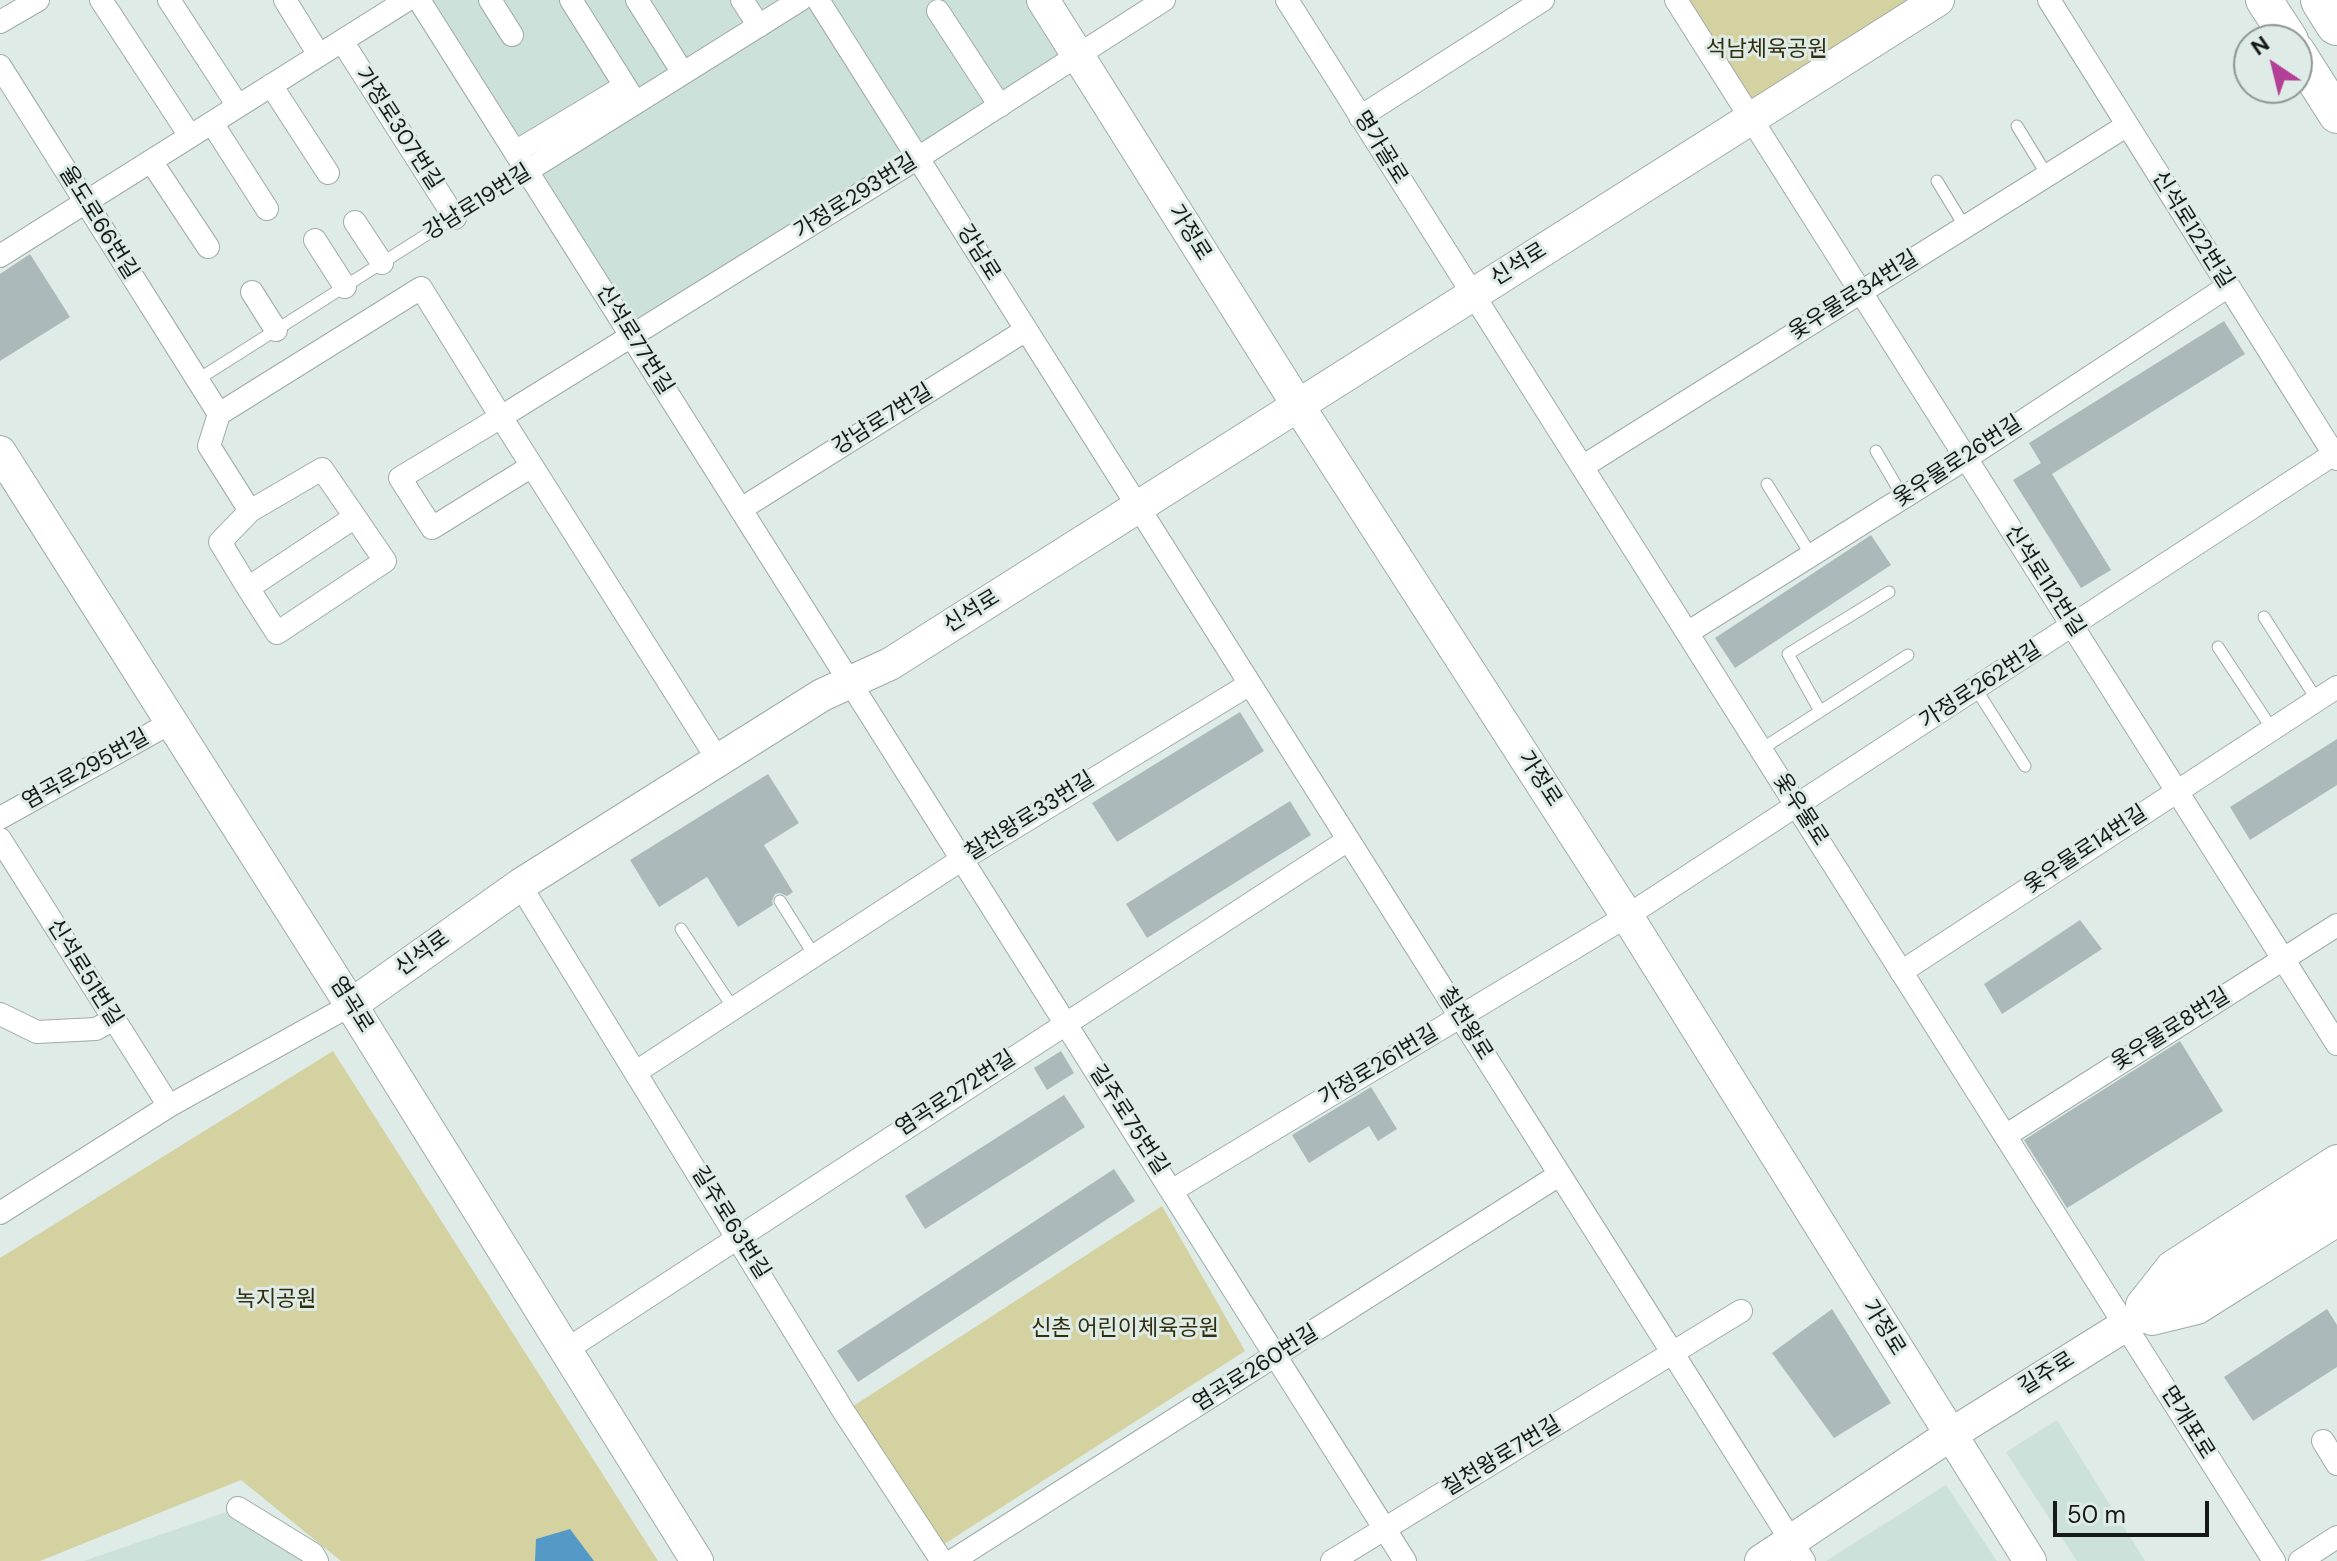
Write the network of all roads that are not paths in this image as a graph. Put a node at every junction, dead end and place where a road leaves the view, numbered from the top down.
1 (38, 0) edge
2 (101, 0) edge
3 (169, 0) edge
4 (285, 0) edge
5 (407, 0) edge
6 (419, 0) edge
7 (490, 0) edge
8 (571, 0) edge
9 (637, 0) edge
10 (742, 0) edge
11 (800, 0) edge
12 (818, 0) edge
13 (1043, 0) edge
14 (1164, 0) edge
15 (1287, 0) edge
16 (1543, 0) edge
17 (1676, 0) edge
18 (1938, 0) edge
19 (2049, 0) edge
20 (2264, 0) edge
21 (2322, 0) edge
22 (938, 11) dead end
23 (0, 22) edge
24 (2280, 24) edge
25 (2337, 24) edge
26 (759, 26) junction
27 (512, 35) dead end
28 (342, 41) junction
29 (319, 55) junction
30 (1078, 56) junction
31 (676, 62) dead end
32 (0, 66) edge
33 (2313, 77) edge
34 (271, 85) junction
35 (630, 94) junction
36 (238, 106) junction
37 (1000, 106) junction
38 (2337, 115) edge
39 (1360, 117) junction
40 (1751, 119) junction
41 (212, 123) junction
42 (2017, 126) dead end
43 (2126, 126) junction
44 (190, 136) junction
45 (515, 152) junction
46 (918, 158) junction
47 (151, 161) junction
48 (527, 171) junction
49 (328, 173) dead end
50 (2047, 175) junction
51 (1937, 181) dead end
52 (85, 202) junction
53 (267, 209) dead end
54 (455, 218) junction
55 (355, 222) dead end
56 (1965, 227) junction
57 (315, 240) dead end
58 (208, 247) dead end
59 (0, 256) edge
60 (382, 263) junction
61 (345, 287) junction
62 (2227, 287) junction
63 (252, 292) dead end
64 (1860, 292) junction
65 (1473, 295) junction
66 (276, 330) junction
67 (1026, 330) junction
68 (632, 338) junction
69 (197, 380) junction
70 (1299, 407) junction
71 (219, 414) junction
72 (501, 417) junction
73 (1876, 451) dead end
74 (0, 452) edge
75 (2335, 456) edge
76 (1965, 459) junction
77 (532, 466) junction
78 (1582, 467) junction
79 (1767, 484) dead end
80 (1903, 497) junction
81 (1138, 507) junction
82 (741, 509) junction
83 (250, 511) junction
84 (355, 517) junction
85 (1811, 555) junction
86 (248, 588) junction
87 (1889, 592) dead end
88 (2264, 617) dead end
89 (2072, 625) junction
90 (1687, 633) junction
91 (2218, 647) dead end
92 (1908, 655) dead end
93 (849, 681) junction
94 (1250, 684) junction
95 (2337, 687) edge
96 (1976, 689) junction
97 (2317, 700) junction
98 (1820, 711) junction
99 (172, 722) junction
100 (2272, 729) junction
101 (1760, 750) junction
102 (718, 760) junction
103 (2025, 766) dead end
104 (2177, 791) junction
105 (1798, 806) junction
106 (0, 818) edge
107 (0, 839) edge
108 (1348, 840) junction
109 (961, 860) junction
110 (520, 885) junction
111 (780, 901) dead end
112 (1627, 916) junction
113 (2337, 925) edge
114 (681, 929) dead end
115 (814, 955) junction
116 (2282, 960) junction
117 (1901, 972) junction
118 (351, 1005) junction
119 (733, 1008) junction
120 (0, 1014) edge
121 (1460, 1017) junction
122 (114, 1019) junction
123 (1065, 1023) junction
124 (2337, 1044) edge
125 (636, 1072) junction
126 (169, 1106) junction
127 (2005, 1136) junction
128 (2337, 1161) edge
129 (1559, 1175) junction
130 (1173, 1190) junction
131 (2337, 1193) edge
132 (0, 1213) edge
133 (2337, 1220) edge
134 (738, 1236) junction
135 (1741, 1311) dead end
136 (2125, 1326) junction
137 (566, 1350) junction
138 (1672, 1354) junction
139 (1276, 1357) junction
140 (1950, 1435) junction
141 (2323, 1441) dead end
142 (2337, 1464) edge
143 (238, 1508) dead end
144 (1385, 1528) junction
145 (2337, 1537) edge
146 (1798, 1551) edge
147 (317, 1561) edge
148 (697, 1561) edge
149 (942, 1561) edge
150 (952, 1561) edge
151 (1332, 1561) edge
152 (1405, 1561) edge
153 (1761, 1561) edge
154 (2030, 1561) edge
155 (2274, 1561) edge
156 (2300, 1561) edge

1 - 23 street
2 - 44 street
3 - 36 street
4 - 29 street
5 - 28 street
6 - 45 street, 신석로77번길
7 - 27 street
8 - 35 street
9 - 31 street
10 - 26 street
11 - 26 street, 강남로19번길
12 - 46 street, 강남로
13 - 30 street, 가정로
14 - 30 street, 가정로293번길
15 - 39 street, 명가골로
16 - 39 street
17 - 40 street, 신석로112번길
18 - 40 street, 신석로
19 - 43 street, 신석로122번길
20 - 24 main road
21 - 25 highway
22 - 37 street
26 - 35 street, 강남로19번길
28 - 29 street
28 - 54 street, 가정로307번길
29 - 34 street
30 - 37 street, 가정로293번길
30 - 70 street, 가정로
32 - 52 street, 율도로66번길
33 - 38 main road
34 - 36 street
34 - 49 street
35 - 45 street
35 - 48 street, 강남로19번길
36 - 41 street
37 - 46 street, 가정로293번길
39 - 65 street, 명가골로
40 - 64 street, 신석로112번길
40 - 65 street, 신석로
41 - 44 street
41 - 53 street
42 - 50 lane
43 - 50 street, 옻우물로34번길
43 - 62 street, 신석로122번길
44 - 47 street
45 - 48 street, 신석로77번길
46 - 67 street, 강남로
46 - 68 street, 가정로293번길
47 - 52 street
47 - 58 street
48 - 54 lane, 강남로19번길
48 - 68 street, 신석로77번길
50 - 56 street, 옻우물로34번길
51 - 56 lane
52 - 59 street
52 - 69 street, 율도로66번길
54 - 60 lane, 강남로19번길
55 - 60 street
56 - 64 street, 옻우물로34번길
57 - 61 street
60 - 61 lane, 강남로19번길
61 - 66 lane, 강남로19번길
62 - 75 street, 신석로122번길
62 - 76 street, 옻우물로26번길
63 - 66 street
64 - 76 street, 신석로112번길
64 - 78 street, 옻우물로34번길
65 - 70 street, 신석로
65 - 78 street, 옻우물로
66 - 69 lane, 강남로19번길
67 - 81 street, 강남로
67 - 82 street, 강남로7번길
68 - 72 street, 가정로293번길
68 - 82 street, 신석로77번길
69 - 71 street, 율도로66번길
70 - 81 street, 신석로
70 - 112 street, 가정로
71 - 72 street
71 - 83 street
72 - 77 street
72 - 77 street, 가정로293번길
73 - 80 lane
74 - 99 street, 염곡로
75 - 89 street, 가정로262번길
76 - 80 street, 옻우물로26번길
76 - 89 street, 신석로112번길
77 - 102 street
78 - 90 street, 옻우물로
79 - 85 lane
80 - 85 street, 옻우물로26번길
81 - 93 street, 신석로
81 - 94 street, 칠천왕로
82 - 93 street, 신석로77번길
83 - 84 street
83 - 86 street
84 - 86 street
84 - 86 street
85 - 90 street, 옻우물로26번길
87 - 98 lane
88 - 97 lane
89 - 96 street, 가정로262번길
89 - 104 street, 신석로112번길
90 - 101 street, 옻우물로
91 - 100 lane
92 - 98 lane
93 - 102 street, 신석로
93 - 109 street, 길주로75번길
94 - 108 street, 칠천왕로
94 - 109 street, 칠천왕로33번길
95 - 97 street, 옻우물로14번길
96 - 103 lane
96 - 105 street, 가정로262번길
97 - 100 street, 옻우물로14번길
98 - 101 lane
99 - 106 street, 염곡로295번길
99 - 118 street, 염곡로
100 - 104 street, 옻우물로14번길
101 - 105 street, 옻우물로
102 - 110 street, 신석로
104 - 116 street, 신석로112번길
104 - 117 street, 옻우물로14번길
105 - 112 street, 가정로262번길
105 - 117 street, 옻우물로
107 - 122 street, 신석로51번길
108 - 121 street, 칠천왕로
108 - 123 street, 염곡로272번길
109 - 115 street, 칠천왕로33번길
109 - 123 street, 길주로75번길
110 - 118 street, 신석로
110 - 125 street, 길주로63번길
111 - 115 lane
112 - 121 street, 가정로261번길
112 - 140 street, 가정로
113 - 116 street, 옻우물로8번길
114 - 119 lane
115 - 119 street, 칠천왕로33번길
116 - 124 street, 신석로112번길
116 - 127 street, 옻우물로8번길
117 - 127 street, 옻우물로
118 - 126 street, 신석로
118 - 137 street, 염곡로
119 - 125 street, 칠천왕로33번길
120 - 122 street
121 - 129 street, 칠천왕로
121 - 130 street, 가정로261번길
122 - 126 street, 신석로51번길
123 - 130 street, 길주로75번길
123 - 134 street, 염곡로272번길
125 - 134 street, 길주로63번길
126 - 132 street, 신석로
127 - 136 street, 옻우물로
128 - 136 street
129 - 138 street, 칠천왕로
129 - 139 street, 염곡로260번길
130 - 139 street, 길주로75번길
131 - 136 street, 길주로
133 - 136 street
134 - 137 street, 염곡로272번길
134 - 149 street, 길주로63번길
135 - 138 street, 칠천왕로7번길
136 - 140 street, 길주로
136 - 155 street, 면개포로
137 - 148 street, 염곡로
138 - 144 street, 칠천왕로7번길
138 - 146 street, 칠천왕로
139 - 144 street, 길주로75번길
139 - 150 street, 염곡로260번길
140 - 146 street, 길주로
140 - 154 street, 가정로
141 - 142 street
143 - 147 street
144 - 151 street, 칠천왕로7번길
144 - 152 street, 길주로75번길
145 - 156 street
146 - 153 street, 길주로

